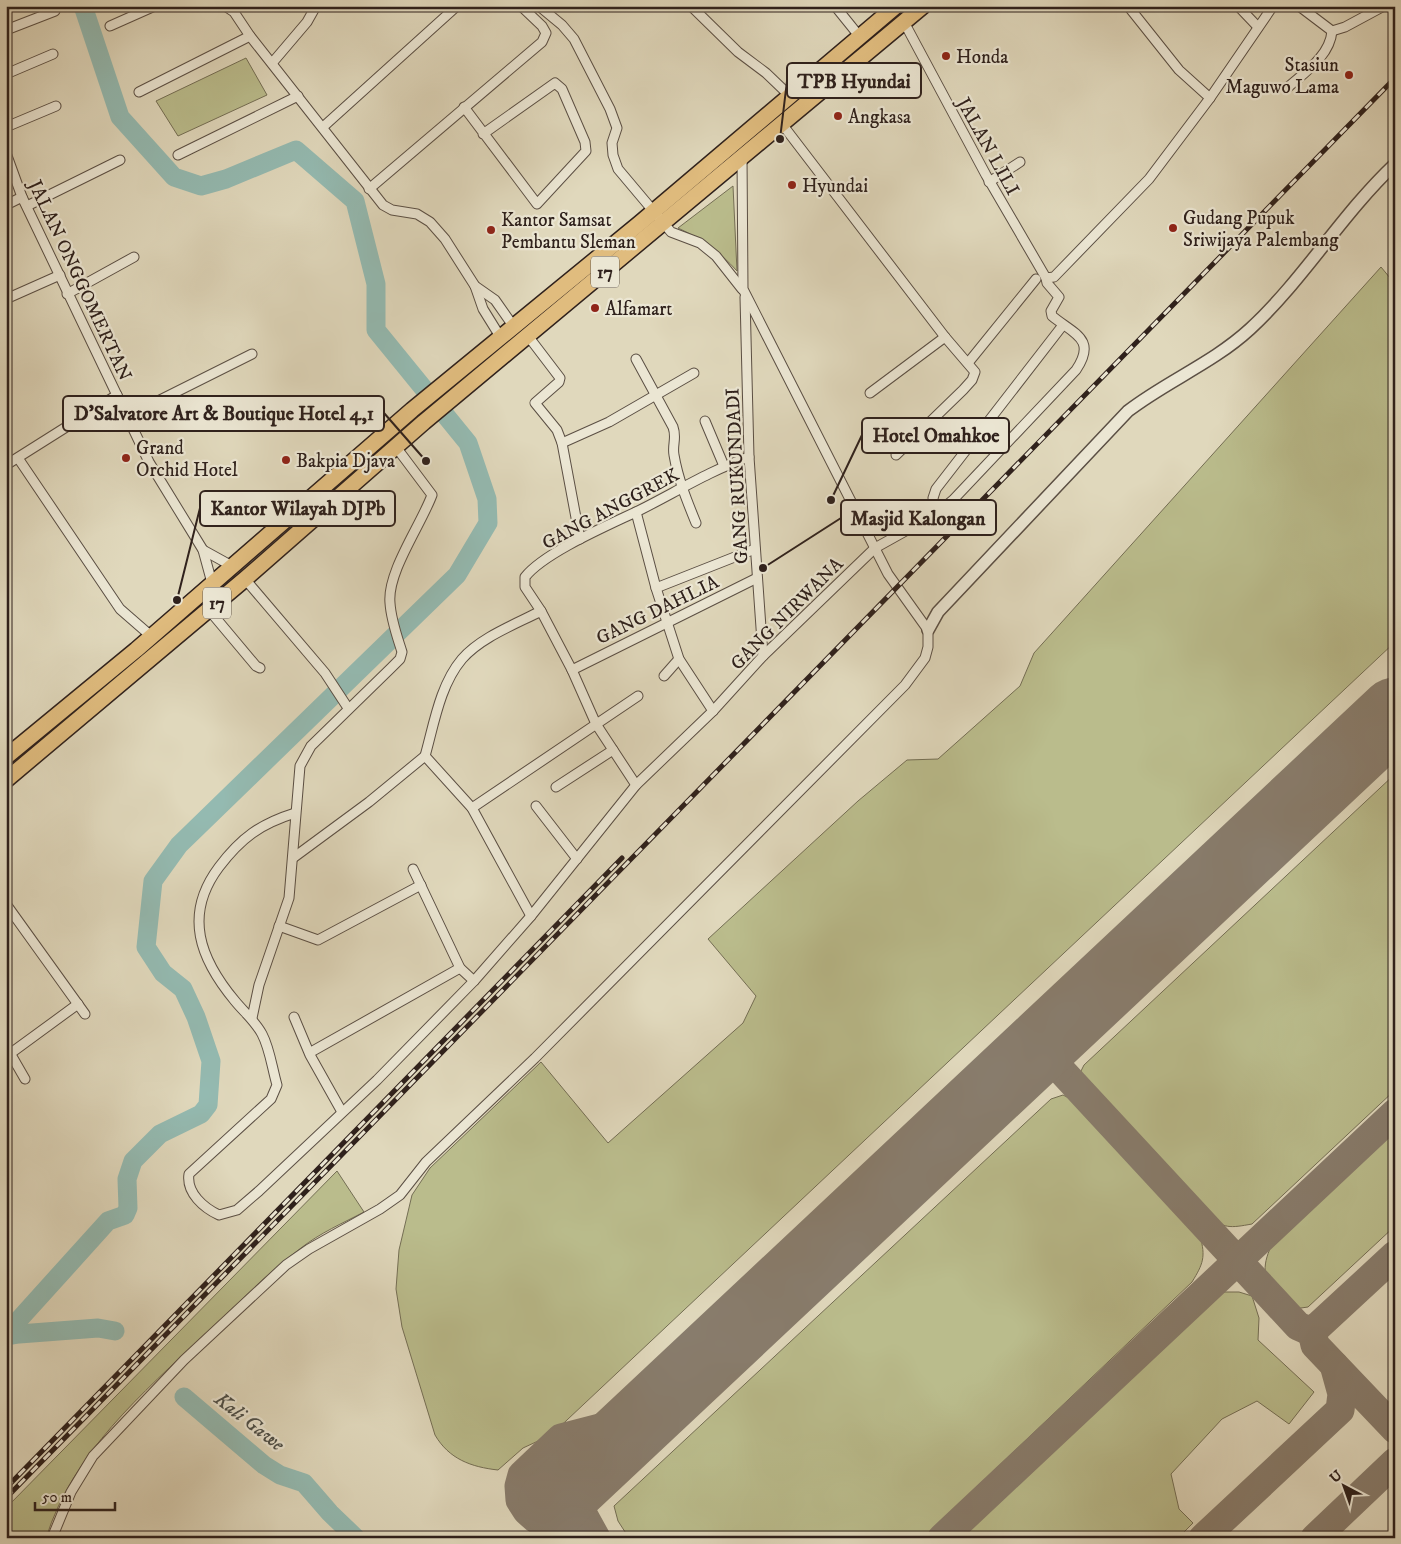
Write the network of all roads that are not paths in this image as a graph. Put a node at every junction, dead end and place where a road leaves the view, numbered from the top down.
1 (155, 6) edge
2 (225, 6) edge
3 (316, 6) edge
4 (457, 6) edge
5 (520, 6) edge
6 (539, 6) edge
7 (691, 6) edge
8 (834, 6) edge
9 (896, 6) edge
10 (922, 6) edge
11 (1128, 6) edge
12 (1238, 6) edge
13 (1273, 6) edge
14 (1300, 6) edge
15 (1384, 6) edge
16 (236, 9) edge
17 (55, 11) dead end
18 (904, 22) junction
19 (110, 26) dead end
20 (1258, 27) junction
21 (6, 30) edge
22 (1332, 31) junction
23 (250, 36) junction
24 (860, 38) junction
25 (53, 54) dead end
26 (272, 62) junction
27 (6, 74) edge
28 (1287, 88) dead end
29 (140, 92) dead end
30 (298, 96) junction
31 (790, 96) junction
32 (1210, 98) junction
33 (56, 106) dead end
34 (464, 107) junction
35 (782, 124) junction
36 (6, 127) edge
37 (322, 127) junction
38 (483, 134) junction
39 (732, 144) junction
40 (6, 153) edge
41 (178, 155) dead end
42 (742, 157) junction
43 (120, 160) dead end
44 (1020, 162) dead end
45 (1395, 164) edge
46 (989, 182) junction
47 (369, 188) junction
48 (22, 197) junction
49 (6, 205) edge
50 (27, 206) junction
51 (658, 217) junction
52 (134, 258) dead end
53 (60, 275) junction
54 (1050, 278) junction
55 (1036, 279) dead end
56 (475, 286) junction
57 (744, 292) junction
58 (67, 294) junction
59 (6, 299) edge
60 (1063, 325) junction
61 (514, 327) junction
62 (528, 336) junction
63 (945, 337) junction
64 (500, 338) junction
65 (252, 354) dead end
66 (636, 360) dead end
67 (968, 363) junction
68 (694, 373) dead end
69 (870, 393) dead end
70 (657, 394) junction
71 (117, 395) junction
72 (128, 416) junction
73 (705, 421) dead end
74 (562, 443) junction
75 (396, 447) junction
76 (896, 455) dead end
77 (750, 457) junction
78 (18, 458) junction
79 (6, 465) edge
80 (724, 466) junction
81 (682, 489) junction
82 (636, 512) junction
83 (936, 514) junction
84 (696, 523) dead end
85 (580, 539) junction
86 (875, 548) junction
87 (755, 549) junction
88 (203, 550) junction
89 (232, 566) junction
90 (757, 578) junction
91 (245, 580) junction
92 (212, 584) junction
93 (656, 588) junction
94 (209, 610) junction
95 (541, 611) junction
96 (667, 621) junction
97 (928, 630) junction
98 (151, 636) junction
99 (762, 656) junction
100 (679, 659) junction
101 (260, 668) dead end
102 (572, 670) junction
103 (664, 676) dead end
104 (638, 696) dead end
105 (348, 708) junction
106 (713, 711) junction
107 (596, 724) junction
108 (613, 750) junction
109 (425, 756) junction
110 (6, 757) edge
111 (6, 780) edge
112 (636, 785) junction
113 (556, 787) dead end
114 (536, 806) dead end
115 (472, 808) junction
116 (295, 813) junction
117 (292, 858) junction
118 (577, 859) junction
119 (413, 869) dead end
120 (421, 885) junction
121 (6, 904) edge
122 (532, 916) junction
123 (279, 926) junction
124 (460, 968) junction
125 (474, 981) junction
126 (78, 1004) junction
127 (85, 1014) dead end
128 (294, 1017) dead end
129 (252, 1018) junction
130 (9, 1049) edge
131 (311, 1052) junction
132 (25, 1079) dead end
133 (342, 1112) junction
134 (52, 1538) edge

1 - 19 street
2 - 16 street
3 - 26 street
4 - 37 street
5 - 34 street
6 - 51 street
7 - 31 street
8 - 24 street
9 - 24 highway, 17
10 - 18 highway, 17
11 - 32 street
12 - 20 street
13 - 20 street
14 - 22 street
15 - 22 street
16 - 23 street
17 - 21 street
18 - 35 highway, 17
18 - 46 street, JALAN LILI
20 - 32 street
22 - 28 street
23 - 26 street
23 - 29 street
24 - 31 highway, 17
25 - 27 street
26 - 30 street
30 - 37 street
30 - 41 street
31 - 39 highway, 17
32 - 54 street
33 - 36 street
34 - 38 street
34 - 47 street
35 - 42 highway, 17
35 - 63 street
37 - 47 street
38 - 38 street
39 - 42 street
39 - 51 highway, 17
40 - 48 street, JALAN ONGGOMERTAN
42 - 51 highway, 17
42 - 57 street, GANG RUKUNDADI
43 - 50 street
44 - 46 street
45 - 97 street
46 - 54 street, JALAN LILI
47 - 56 street
48 - 49 street
48 - 50 street, JALAN ONGGOMERTAN
50 - 53 street, JALAN ONGGOMERTAN
51 - 57 street
51 - 61 highway, 17
51 - 62 highway, 17
52 - 58 street
53 - 58 street, JALAN ONGGOMERTAN
53 - 59 street
54 - 60 street, GANG NIRWANA
55 - 67 street
56 - 61 street
56 - 64 street
57 - 77 street, GANG RUKUNDADI
57 - 86 street
58 - 71 street, JALAN ONGGOMERTAN
60 - 83 street
60 - 83 street, GANG NIRWANA
61 - 64 highway, 17
62 - 74 street
62 - 75 highway, 17
63 - 67 street
63 - 69 street
64 - 89 highway, 17
65 - 72 street
66 - 70 street
67 - 76 street
68 - 70 street
70 - 74 street
70 - 81 street
71 - 72 street, JALAN ONGGOMERTAN
71 - 78 street
72 - 88 street, JALAN ONGGOMERTAN
73 - 80 street
74 - 85 street
75 - 91 highway, 17
75 - 105 street
77 - 80 street, GANG ANGGREK
77 - 87 street, GANG RUKUNDADI
78 - 79 street
78 - 98 street
80 - 81 street, GANG ANGGREK
81 - 82 street, GANG ANGGREK
81 - 84 street
82 - 85 street, GANG ANGGREK
82 - 93 street
83 - 86 street, GANG NIRWANA
85 - 95 street, GANG ANGGREK
86 - 97 street
86 - 99 street, GANG NIRWANA
87 - 90 street, GANG RUKUNDADI
87 - 93 street
88 - 89 street
88 - 92 street
89 - 92 highway, 17
90 - 96 street, GANG DAHLIA
90 - 99 street, GANG RUKUNDADI
91 - 94 highway, 17
91 - 105 street
92 - 98 highway, 17
93 - 96 street
94 - 101 street
94 - 111 highway, 17
95 - 102 street
95 - 109 street
96 - 100 street
96 - 102 street, GANG DAHLIA
97 - 134 street
98 - 110 highway, 17
99 - 106 street, GANG NIRWANA
100 - 103 street
100 - 106 street
102 - 107 street
104 - 107 street
105 - 116 street
106 - 112 street, GANG NIRWANA
107 - 108 street
107 - 115 street
108 - 112 street
108 - 113 street
109 - 115 street
109 - 117 street
112 - 118 street, GANG NIRWANA
114 - 118 street
115 - 122 street
116 - 117 street
116 - 129 street
117 - 123 street
118 - 122 street, GANG NIRWANA
119 - 120 street
120 - 123 street
120 - 124 street
121 - 126 street
122 - 125 street, GANG NIRWANA
123 - 129 street
124 - 125 street
124 - 131 street
125 - 133 street, GANG NIRWANA
126 - 127 street
126 - 130 street
128 - 131 street
129 - 133 street, GANG NIRWANA
130 - 132 street
131 - 133 street

